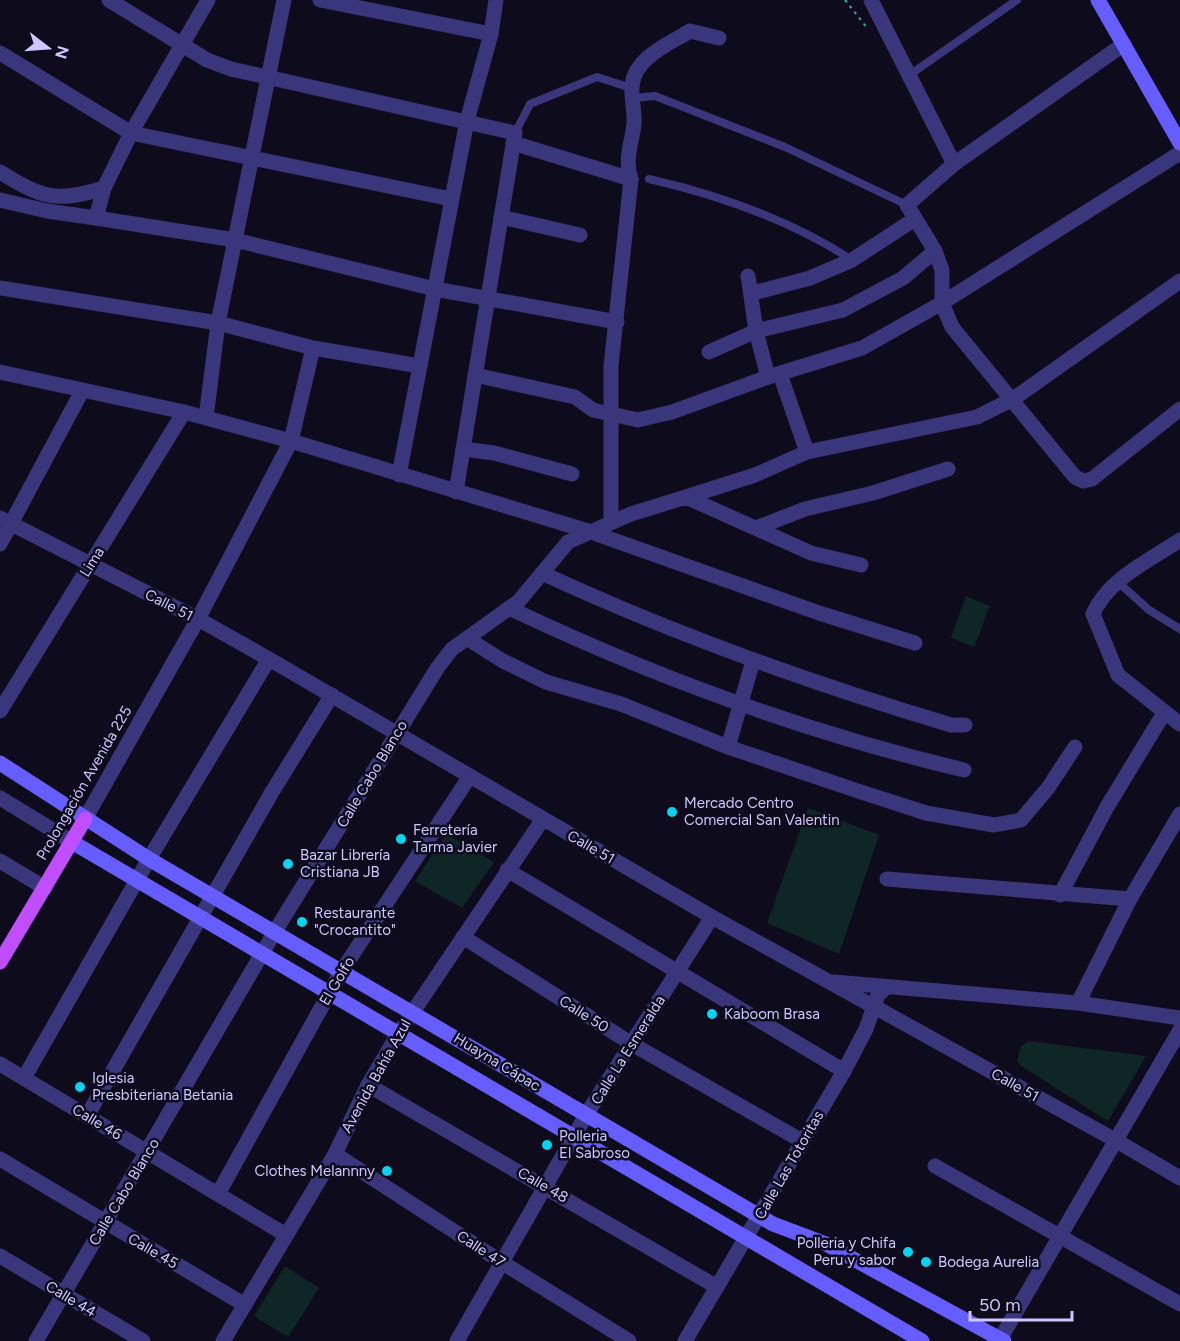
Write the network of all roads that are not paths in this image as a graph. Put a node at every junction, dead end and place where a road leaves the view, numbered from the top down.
1 (109, 0) edge
2 (208, 0) edge
3 (284, 0) edge
4 (320, 0) edge
5 (496, 0) edge
6 (871, 0) edge
7 (1017, 0) edge
8 (1098, 0) edge
9 (491, 34) junction
10 (719, 38) dead end
11 (182, 44) junction
12 (1124, 44) junction
13 (0, 54) edge
14 (269, 76) junction
15 (908, 76) junction
16 (632, 93) junction
17 (466, 121) junction
18 (131, 133) junction
19 (514, 138) junction
20 (1180, 143) edge
21 (1180, 153) edge
22 (252, 159) junction
23 (954, 164) junction
24 (0, 172) edge
25 (649, 178) dead end
26 (631, 179) junction
27 (104, 188) junction
28 (451, 199) junction
29 (0, 200) edge
30 (907, 205) junction
31 (501, 217) junction
32 (96, 218) junction
33 (915, 219) junction
34 (580, 235) dead end
35 (235, 240) junction
36 (935, 251) junction
37 (852, 260) junction
38 (748, 276) dead end
39 (1180, 281) edge
40 (0, 288) edge
41 (435, 289) junction
42 (753, 292) junction
43 (487, 298) junction
44 (942, 303) junction
45 (617, 322) junction
46 (218, 323) junction
47 (756, 331) junction
48 (314, 348) junction
49 (709, 352) dead end
50 (420, 366) junction
51 (0, 372) edge
52 (475, 375) junction
53 (774, 375) junction
54 (82, 391) junction
55 (1013, 399) junction
56 (1180, 409) edge
57 (184, 412) junction
58 (611, 414) junction
59 (206, 418) junction
60 (291, 441) junction
61 (463, 449) junction
62 (807, 452) junction
63 (948, 469) dead end
64 (572, 474) dead end
65 (399, 476) junction
66 (456, 492) junction
67 (686, 497) junction
68 (6, 521) edge
69 (611, 521) junction
70 (756, 528) junction
71 (588, 531) junction
72 (1180, 540) edge
73 (0, 544) edge
74 (90, 564) junction
75 (861, 565) dead end
76 (543, 573) junction
77 (1118, 582) junction
78 (509, 608) junction
79 (198, 619) junction
80 (1180, 629) edge
81 (468, 639) junction
82 (915, 643) dead end
83 (269, 659) junction
84 (753, 661) junction
85 (333, 695) junction
86 (739, 703) junction
87 (0, 711) edge
88 (1164, 713) junction
89 (1180, 724) edge
90 (965, 725) dead end
91 (398, 733) junction
92 (728, 747) junction
93 (1075, 747) dead end
94 (0, 763) edge
95 (964, 770) dead end
96 (470, 776) junction
97 (0, 798) edge
98 (1180, 814) edge
99 (85, 819) junction
100 (543, 819) junction
101 (72, 842) junction
102 (149, 859) junction
103 (0, 861) edge
104 (507, 870) junction
105 (887, 879) dead end
106 (137, 880) junction
107 (45, 888) junction
108 (1060, 895) junction
109 (212, 896) junction
110 (1130, 899) junction
111 (200, 917) junction
112 (712, 917) junction
113 (274, 933) junction
114 (463, 937) junction
115 (263, 953) junction
116 (0, 962) edge
117 (341, 972) junction
118 (677, 972) junction
119 (827, 981) junction
120 (887, 987) junction
121 (330, 993) junction
122 (1078, 1003) junction
123 (872, 1007) junction
124 (412, 1012) junction
125 (1180, 1018) edge
126 (398, 1034) junction
127 (1178, 1038) edge
128 (632, 1044) junction
129 (0, 1064) edge
130 (844, 1071) junction
131 (24, 1078) junction
132 (368, 1085) junction
133 (586, 1115) junction
134 (87, 1116) junction
135 (574, 1137) junction
136 (1115, 1140) junction
137 (802, 1141) junction
138 (148, 1153) junction
139 (335, 1154) junction
140 (0, 1159) edge
141 (935, 1166) dead end
142 (1180, 1178) edge
143 (546, 1186) junction
144 (218, 1194) junction
145 (760, 1216) junction
146 (105, 1224) junction
147 (286, 1235) junction
148 (1061, 1237) junction
149 (747, 1239) junction
150 (0, 1256) edge
151 (503, 1263) junction
152 (717, 1287) junction
153 (64, 1294) junction
154 (1180, 1304) edge
155 (245, 1305) junction
156 (690, 1339) edge
157 (1001, 1340) edge
158 (36, 1341) edge
159 (143, 1341) edge
160 (223, 1341) edge
161 (457, 1341) edge
162 (629, 1341) edge
163 (922, 1341) edge

1 - 11 street
2 - 11 street
3 - 14 street
4 - 9 street
5 - 9 street
6 - 15 street
7 - 15 lane
8 - 12 main road
9 - 17 street
10 - 16 street
11 - 14 street
11 - 18 street
12 - 20 main road
12 - 23 street
13 - 18 street
14 - 17 street
14 - 22 street
15 - 23 street
16 - 19 lane
16 - 26 street
16 - 30 lane
17 - 19 street
17 - 28 street
18 - 22 street
18 - 27 street
19 - 26 street
19 - 31 street
21 - 44 street
22 - 28 street
22 - 35 street
23 - 30 street
24 - 27 street
25 - 37 lane
26 - 45 street
27 - 32 street
28 - 41 street
29 - 32 street
30 - 33 street
31 - 34 street
31 - 43 street
32 - 35 street
33 - 36 street
33 - 37 street
35 - 41 street
35 - 46 street
36 - 44 street
36 - 47 street
37 - 42 street
38 - 42 street
39 - 55 street, Calle Cabo Blanco
40 - 46 street
41 - 43 street
41 - 50 street
42 - 47 street
43 - 45 street
43 - 52 street
44 - 53 street
44 - 55 street
45 - 58 street
46 - 48 street
46 - 59 street
47 - 49 street
47 - 53 street
48 - 50 street
48 - 60 street, Prolongación Avenida 225
50 - 65 street
51 - 54 street
52 - 58 street
52 - 61 street
53 - 58 street
53 - 62 street
54 - 57 street
54 - 68 street
55 - 56 street
55 - 62 street, Calle Cabo Blanco
57 - 59 street
57 - 74 street, Lima
58 - 69 street
59 - 60 street
60 - 65 street
60 - 79 street, Prolongación Avenida 225
61 - 64 street
61 - 66 street
62 - 67 street, Calle Cabo Blanco
63 - 70 street
65 - 66 street
66 - 71 street
67 - 69 street, Calle Cabo Blanco
67 - 70 street
68 - 73 street
68 - 74 street, Calle 51
69 - 71 street, Calle Cabo Blanco
70 - 75 street
71 - 76 street, Calle Cabo Blanco
71 - 82 street
72 - 77 street
74 - 79 street, Calle 51
74 - 87 street, Lima
76 - 78 street, Calle Cabo Blanco
76 - 84 street
77 - 80 lane
77 - 88 street
78 - 81 street, Calle Cabo Blanco
78 - 86 street
79 - 83 street, Calle 51
79 - 99 street, Prolongación Avenida 225
81 - 91 street, Calle Cabo Blanco
81 - 92 street
83 - 85 street, Calle 51
83 - 102 street
84 - 86 street
84 - 90 street
85 - 91 street, Calle 51
85 - 109 street
86 - 92 street
86 - 95 street
88 - 89 street
88 - 108 street
91 - 96 street, Calle 51
91 - 113 street, Calle Cabo Blanco
92 - 93 street
94 - 99 main road, Huayna Cápac
96 - 100 street, Calle 51
96 - 117 street, El Golfo
97 - 101 street, Huayna Cápac
98 - 110 street
99 - 101 main road, Prolongación Avenida 225
99 - 102 main road, Huayna Cápac
100 - 104 street, Avenida Bahía Azul
100 - 112 street, Calle 51
101 - 106 main road, Huayna Cápac
101 - 107 main road, Prolongación Avenida 225
102 - 106 street
102 - 109 main road, Huayna Cápac
103 - 107 street
104 - 114 street, Avenida Bahía Azul
104 - 118 street
105 - 108 street
106 - 111 main road, Huayna Cápac
106 - 131 street
107 - 116 main road, Prolongación Avenida 225
108 - 110 street
109 - 111 street
109 - 113 main road, Huayna Cápac
110 - 122 street
111 - 115 main road, Huayna Cápac
111 - 134 street
112 - 118 street, Calle La Esmeralda
112 - 119 street, Calle 51
113 - 115 street, Calle Cabo Blanco
113 - 117 main road, Huayna Cápac
114 - 124 street, Avenida Bahía Azul
114 - 128 street, Calle 50
115 - 121 main road, Huayna Cápac
115 - 138 street, Calle Cabo Blanco
117 - 121 street, El Golfo
117 - 124 main road, Huayna Cápac
118 - 128 street, Calle La Esmeralda
118 - 130 street
119 - 120 street
119 - 123 street, Calle 51
120 - 122 street
120 - 123 street, Calle Las Totoritas
121 - 126 main road, Huayna Cápac
121 - 144 street, El Golfo
122 - 125 street
123 - 130 street, Calle Las Totoritas
123 - 136 street, Calle 51
124 - 126 street, Avenida Bahía Azul
124 - 133 main road, Huayna Cápac
126 - 132 street, Avenida Bahía Azul
126 - 135 main road, Huayna Cápac
127 - 136 street
128 - 133 street, Calle La Esmeralda
128 - 137 street, Calle 50
129 - 131 street, Calle 46
130 - 137 street, Calle Las Totoritas
131 - 134 street, Calle 46
132 - 139 street, Avenida Bahía Azul
132 - 143 street, Calle 48
133 - 135 street, Calle La Esmeralda
133 - 145 main road, Huayna Cápac
134 - 138 street, Calle 46
135 - 143 street, Calle La Esmeralda
135 - 149 main road, Huayna Cápac
136 - 142 street, Calle 51
136 - 148 street
137 - 145 street, Calle Las Totoritas
138 - 144 street, Calle 46
138 - 146 street, Calle Cabo Blanco
139 - 147 street, Avenida Bahía Azul
139 - 151 street, Calle 47
140 - 146 street, Calle 45
141 - 148 street
143 - 151 street, Calle La Esmeralda
143 - 152 street, Calle 48
144 - 147 street, Calle 46
145 - 149 street, Calle Las Totoritas
145 - 157 main road, Huayna Cápac
146 - 153 street, Calle Cabo Blanco
146 - 155 street, Calle 45
147 - 155 street, Avenida Bahía Azul
148 - 154 street
148 - 157 street
149 - 152 street, Calle Las Totoritas
149 - 163 main road, Huayna Cápac
150 - 153 street, Calle 44
151 - 161 street, Calle La Esmeralda
151 - 162 street, Calle 47
152 - 156 street, Calle Las Totoritas
153 - 158 street, Calle Cabo Blanco
153 - 159 street, Calle 44
155 - 160 street, Avenida Bahía Azul

